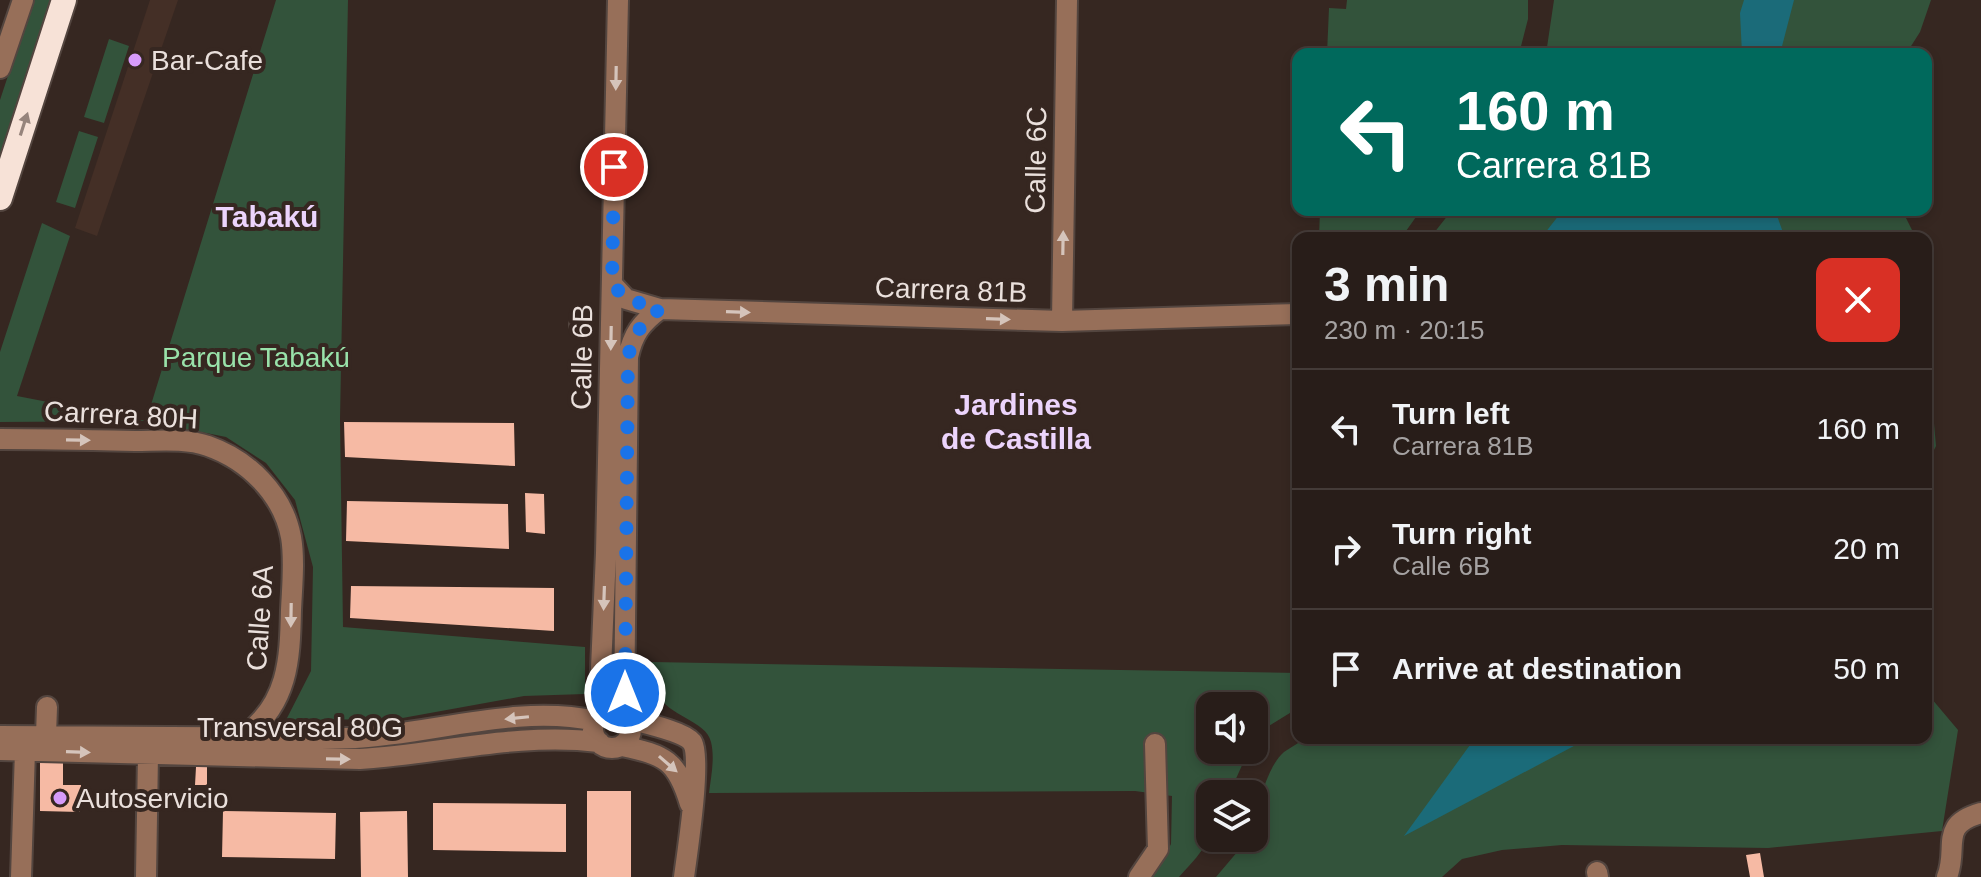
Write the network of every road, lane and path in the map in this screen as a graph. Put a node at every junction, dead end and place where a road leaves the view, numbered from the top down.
1 (23, 0) edge
2 (64, 0) edge
3 (78, 0) edge
4 (618, 0) edge
5 (1067, 0) edge
6 (47, 55) junction
7 (0, 68) edge
8 (0, 198) edge
9 (612, 284) junction
10 (660, 309) junction
11 (1292, 314) edge
12 (1062, 321) junction
13 (0, 439) edge
14 (291, 537) joint
15 (47, 707) dead end
16 (626, 716) junction
17 (597, 718) junction
18 (46, 735) junction
19 (0, 736) edge
20 (244, 736) junction
21 (599, 742) junction
22 (1155, 744) dead end
23 (622, 746) junction
24 (0, 750) edge
25 (25, 750) junction
26 (148, 754) junction
27 (691, 808) junction
28 (1981, 813) edge
29 (21, 877) edge
30 (146, 877) edge
31 (684, 877) edge
32 (1139, 877) edge
33 (1947, 877) edge

1 - 7 street
2 - 6 highway
3 - 6 street
4 -> 9 street, Calle 6B
12 -> 5 street, Calle 6C
8 -> 6 highway
9 - 10 street, Carrera 81B
9 -> 17 street, Calle 6B
10 -> 12 street, Carrera 81B
10 - 16 street, Calle 6B
11 - 12 street, Carrera 81B
13 -> 14 street, Carrera 80H
14 -> 20 street, Calle 6A
15 - 18 street
16 - 17 street
16 - 23 street
16 - 27 street
17 -> 20 street, Transversal 80G
17 - 21 street
18 - 19 street, Transversal 80G
18 - 20 street, Transversal 80G
21 - 23 street
26 -> 21 street, Transversal 80G
22 - 32 street
23 -> 27 street
24 - 25 street, Transversal 80G
25 -> 26 street, Transversal 80G
25 - 29 street
26 - 30 street
27 - 31 street
28 - 33 street

